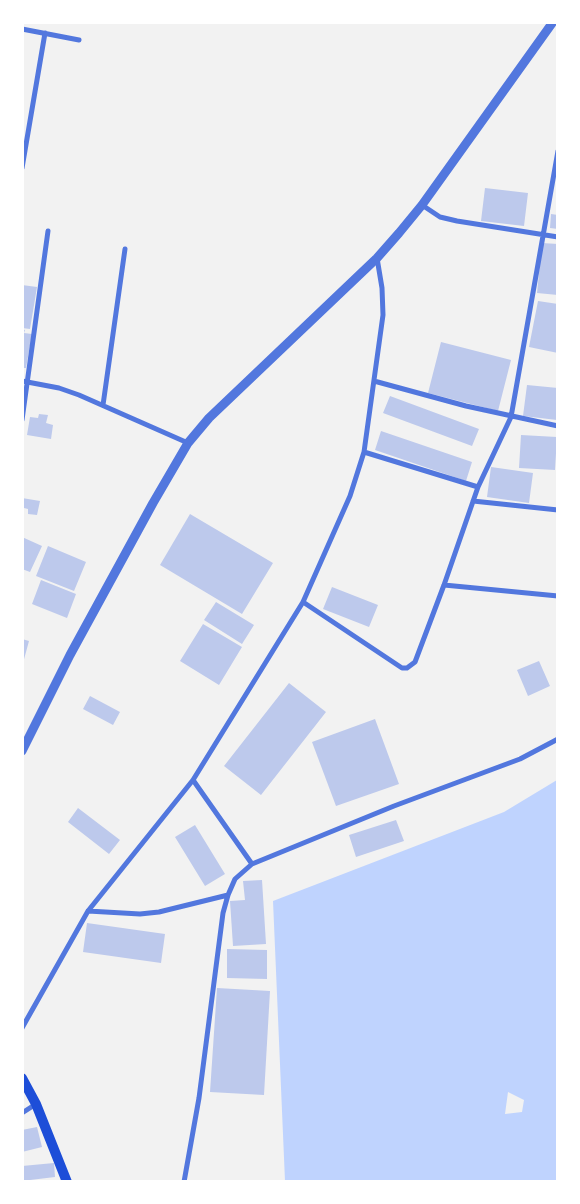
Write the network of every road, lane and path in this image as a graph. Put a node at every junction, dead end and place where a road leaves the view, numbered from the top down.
1 (553, 22) edge
2 (22, 29) edge
3 (45, 34) junction
4 (79, 40) dead end
5 (558, 151) edge
6 (22, 168) edge
7 (422, 205) junction
8 (48, 231) dead end
9 (542, 235) junction
10 (558, 237) edge
11 (125, 250) dead end
12 (377, 258) junction
13 (26, 381) edge
14 (374, 381) junction
15 (103, 405) junction
16 (511, 417) junction
17 (22, 420) edge
18 (558, 426) edge
19 (188, 443) junction
20 (364, 452) junction
21 (478, 488) junction
22 (473, 502) junction
23 (558, 510) edge
24 (444, 585) junction
25 (558, 596) edge
26 (303, 602) junction
27 (558, 739) edge
28 (22, 751) edge
29 (192, 780) junction
30 (252, 864) junction
31 (228, 895) junction
32 (88, 911) junction
33 (22, 1028) edge
34 (22, 1078) edge
35 (36, 1104) junction
36 (22, 1113) edge
37 (67, 1182) edge
38 (184, 1182) edge

1 - 7 street
2 - 3 street
3 - 4 street
3 - 6 street
5 - 9 street
7 - 9 street
7 - 12 street
8 - 13 street
9 - 10 street
9 - 16 street
11 - 15 street
12 - 14 street
12 - 19 street
13 - 15 street
13 - 17 street
14 - 16 street
14 - 20 street
15 - 19 street
16 - 18 street
16 - 21 street
19 - 28 street
20 - 21 street
20 - 26 street
21 - 22 street
22 - 23 street
22 - 24 street
24 - 25 street
24 - 26 street
26 - 29 street
27 - 30 street
29 - 30 street
29 - 32 street
30 - 31 street
31 - 32 street
31 - 38 street
32 - 33 street
34 - 35 main road
35 - 36 street
35 - 37 main road

